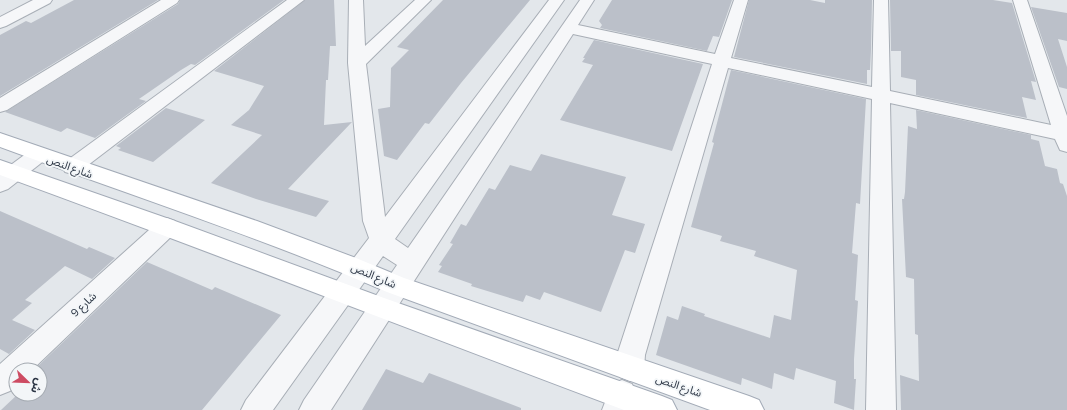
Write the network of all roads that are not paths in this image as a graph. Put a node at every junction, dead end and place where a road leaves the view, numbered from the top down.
1 (45, 0) edge
2 (172, 0) edge
3 (297, 0) edge
4 (356, 0) edge
5 (424, 0) edge
6 (557, 0) edge
7 (587, 0) edge
8 (741, 0) edge
9 (881, 0) edge
10 (1020, 0) edge
11 (0, 7) edge
12 (21, 12) junction
13 (0, 23) edge
14 (568, 28) junction
15 (720, 62) junction
16 (357, 63) junction
17 (881, 95) junction
18 (0, 106) edge
19 (1066, 138) edge
20 (0, 140) edge
21 (38, 154) junction
22 (72, 167) junction
23 (5, 174) edge
24 (167, 227) junction
25 (380, 240) junction
26 (412, 262) junction
27 (360, 269) junction
28 (396, 285) junction
29 (341, 293) junction
30 (381, 308) junction
31 (630, 368) junction
32 (0, 382) edge
33 (619, 402) edge
34 (256, 410) edge
35 (314, 410) edge
36 (662, 410) edge
37 (749, 410) edge
38 (881, 410) edge

1 - 12 street
2 - 18 street
3 - 22 street
4 - 16 street
5 - 16 street
6 - 25 street
7 - 14 street
8 - 15 street
9 - 17 street
10 - 19 street
11 - 12 street
12 - 13 street
14 - 15 street
14 - 26 street
15 - 17 street
15 - 31 street
16 - 25 street
17 - 19 street
17 - 38 street
20 - 21 main road, شارع النص
21 - 22 main road, شارع النص
21 - 23 street
22 - 27 main road, شارع النص
23 - 24 main road
24 - 29 main road
24 - 32 street, شارع 9
25 - 26 street
25 - 27 street
26 - 28 street
27 - 28 main road, شارع النص
27 - 29 street
28 - 30 street
28 - 31 main road, شارع النص
29 - 30 main road
29 - 34 street
30 - 33 main road
30 - 35 street
31 - 37 main road, شارع النص
33 - 36 main road

